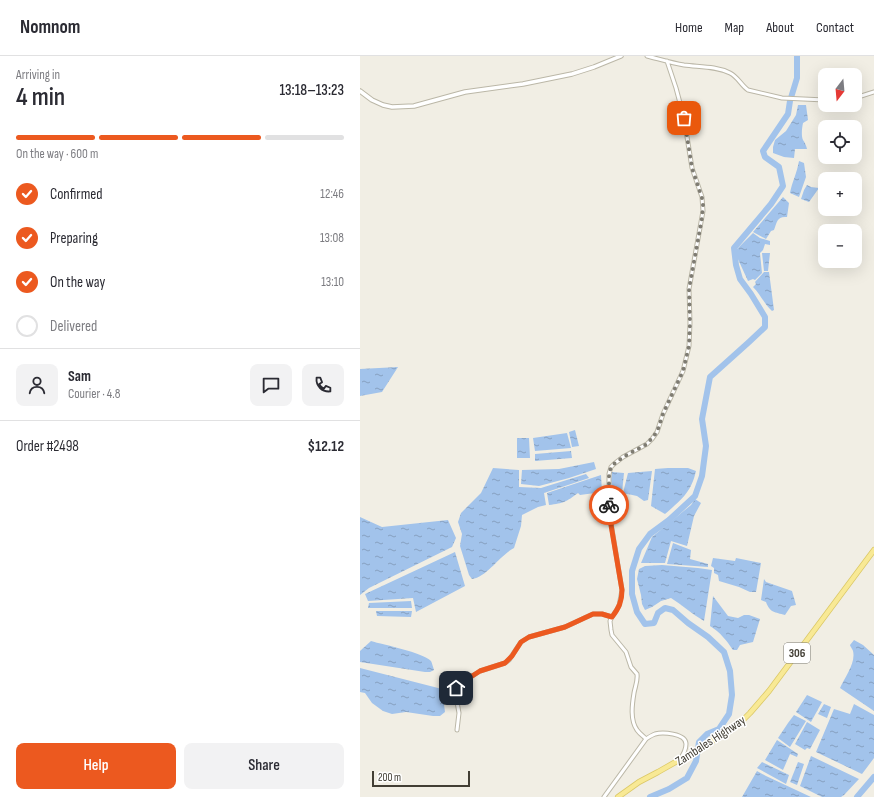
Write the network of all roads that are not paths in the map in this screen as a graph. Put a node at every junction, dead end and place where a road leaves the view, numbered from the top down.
1 (621, 56) edge
2 (648, 56) edge
3 (667, 61) junction
4 (360, 91) edge
5 (874, 92) edge
6 (862, 96) edge
7 (818, 100) edge
8 (874, 550) edge
9 (612, 617) junction
10 (457, 730) dead end
11 (646, 739) junction
12 (680, 759) junction
13 (604, 797) edge
14 (618, 797) edge

1 - 4 street
2 - 3 street
3 - 7 street
3 - 9 street
5 - 6 street
8 - 12 main road, Zambales Highway / 306
9 - 10 street
9 - 11 street
11 - 12 street
11 - 13 street
12 - 14 main road, Zambales Highway / 306

